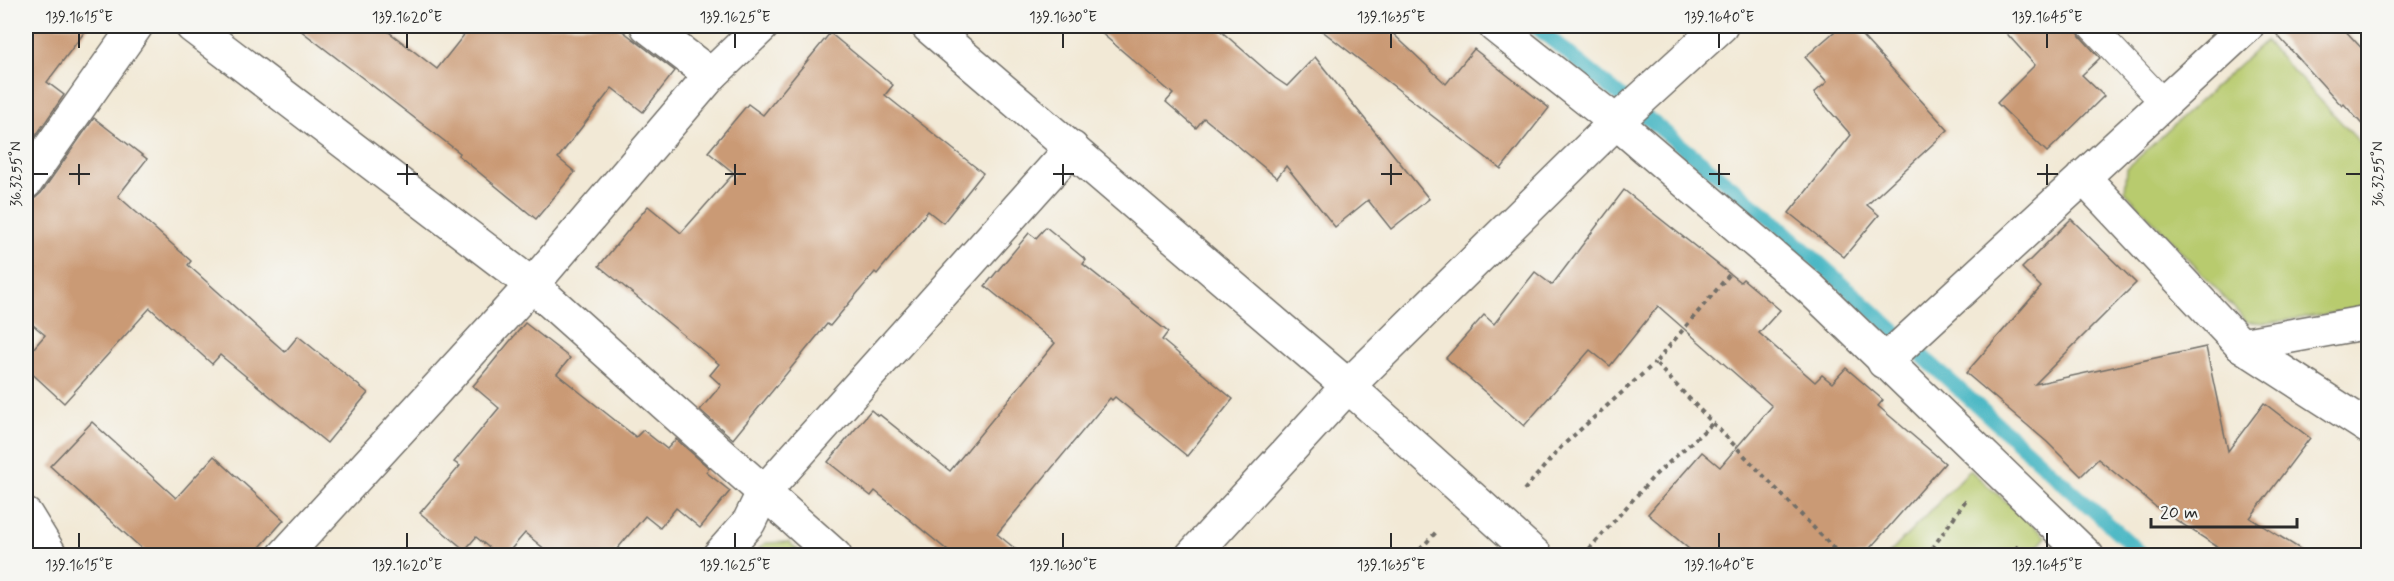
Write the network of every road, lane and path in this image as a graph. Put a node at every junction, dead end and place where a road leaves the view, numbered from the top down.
1 (136, 26) edge
2 (192, 26) edge
3 (647, 26) edge
4 (762, 26) edge
5 (928, 26) edge
6 (1495, 26) edge
7 (1721, 26) edge
8 (2091, 26) edge
9 (2247, 26) edge
10 (711, 75) junction
11 (2163, 102) junction
12 (1616, 122) junction
13 (1072, 148) junction
14 (2083, 177) junction
15 (26, 182) edge
16 (1756, 242) junction
17 (532, 285) junction
18 (2368, 322) edge
19 (2241, 345) junction
20 (1884, 362) junction
21 (1655, 363) junction
22 (1348, 386) junction
23 (1713, 423) junction
24 (2368, 427) edge
25 (763, 493) junction
26 (1970, 494) dead end
27 (26, 515) edge
28 (1497, 521) junction
29 (1438, 530) dead end
30 (2020, 535) dead end
31 (51, 555) edge
32 (284, 555) edge
33 (719, 555) edge
34 (835, 555) edge
35 (1192, 555) edge
36 (1414, 555) edge
37 (1536, 555) edge
38 (1582, 555) edge
39 (1841, 555) edge
40 (1927, 555) edge
41 (2010, 555) edge
42 (2087, 555) edge

1 - 15 street
2 - 17 street
3 - 10 street
4 - 10 street
5 - 13 street
6 - 12 street
7 - 12 street
8 - 11 lane
9 - 11 street
10 - 17 street
11 - 14 street
12 - 16 street
12 - 22 street
13 - 22 street
13 - 25 street
14 - 19 street
14 - 20 street
16 - 20 street
16 - 21 path
17 - 25 street
17 - 32 street
18 - 19 street
19 - 24 street
20 - 42 street
21 - 23 path
21 - 28 path
22 - 28 street
22 - 35 street
23 - 38 path
23 - 39 path
25 - 33 street
25 - 34 street
26 - 40 path
27 - 31 street
28 - 37 street
29 - 36 path
30 - 41 path

